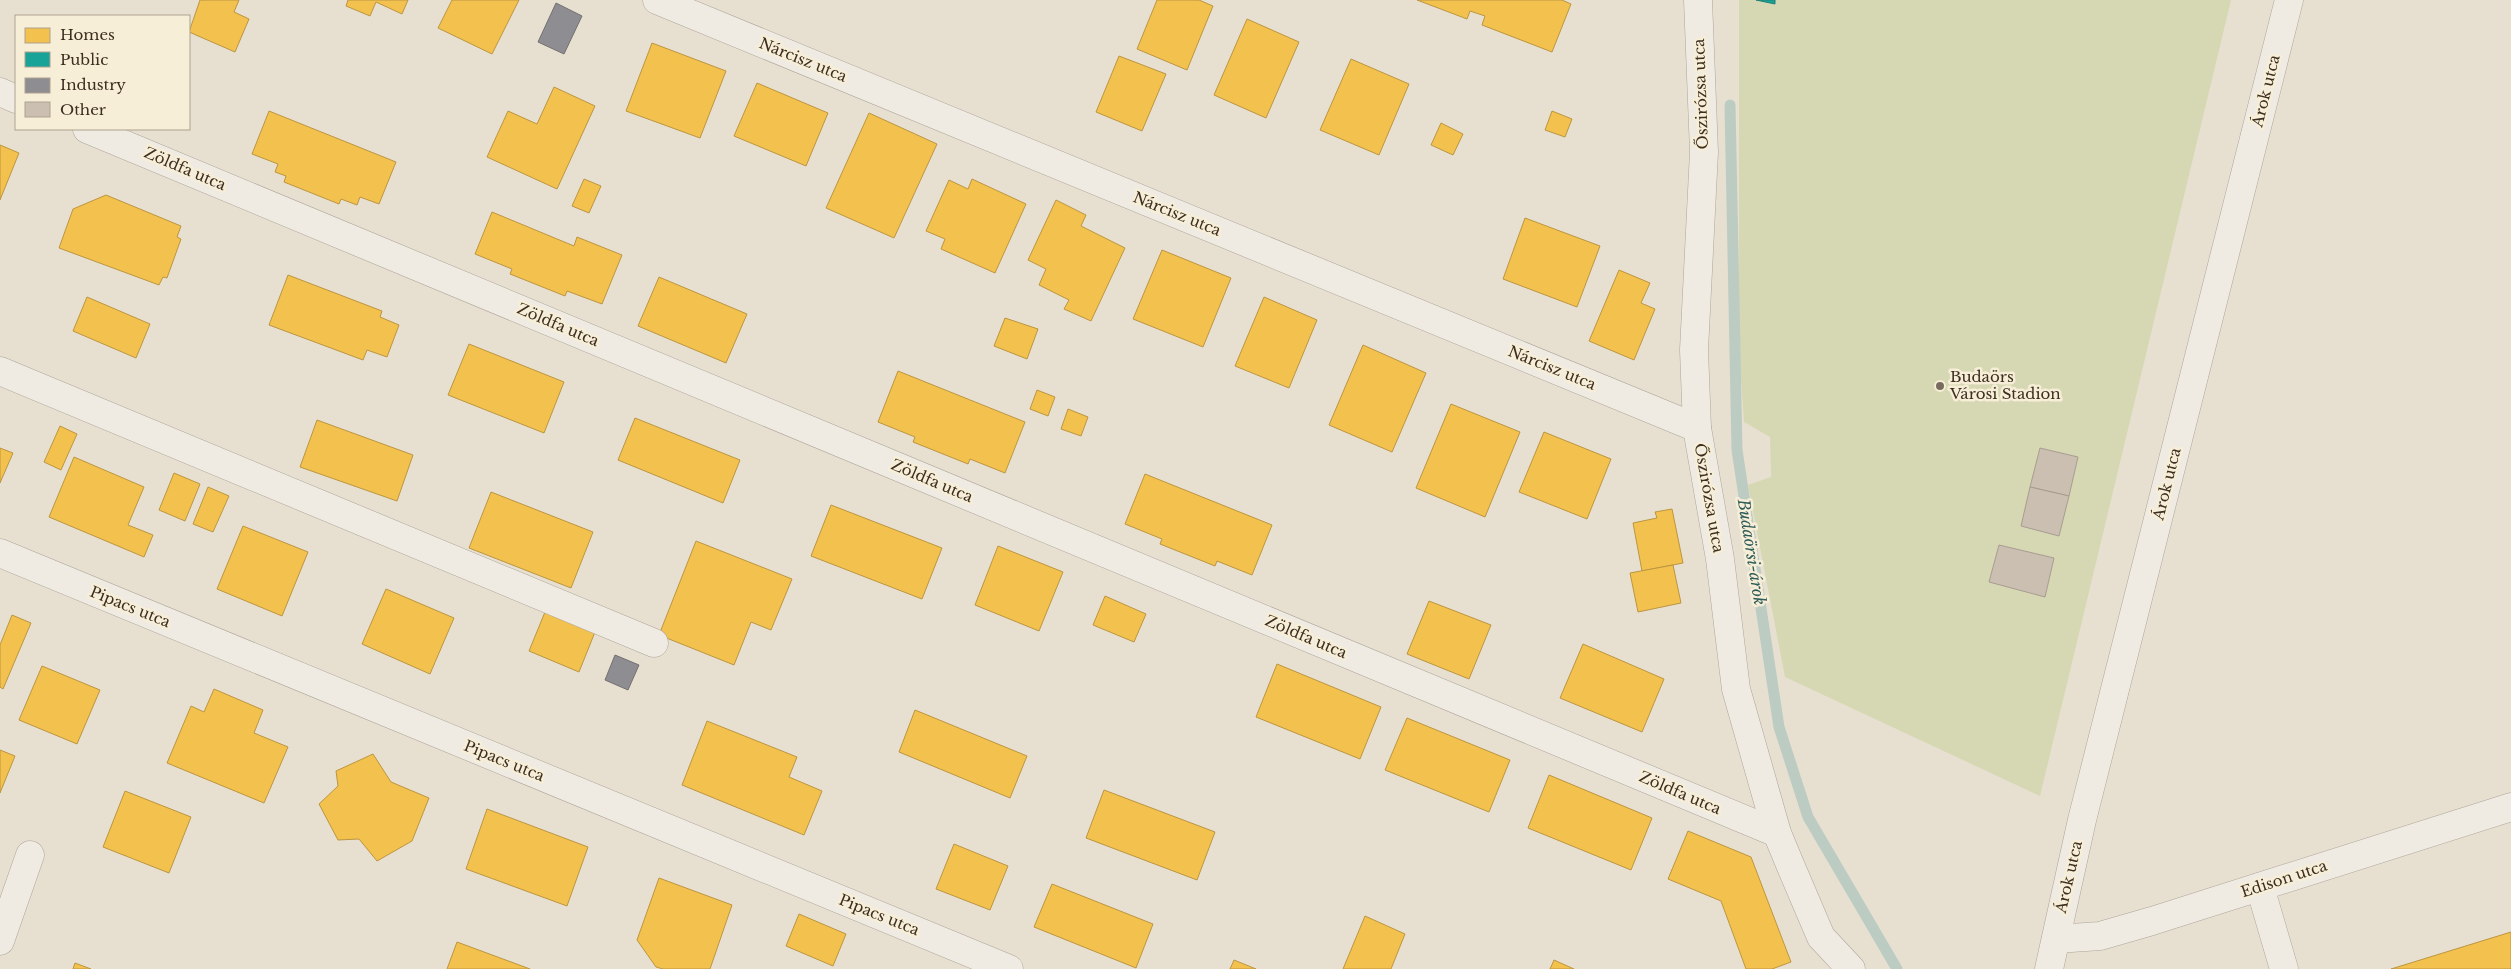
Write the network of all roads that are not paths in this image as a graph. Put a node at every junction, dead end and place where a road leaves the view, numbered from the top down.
1 (657, 0) edge
2 (1698, 0) edge
3 (2289, 0) edge
4 (0, 92) edge
5 (15, 99) edge
6 (89, 130) edge
7 (0, 371) edge
8 (1697, 428) junction
9 (0, 553) edge
10 (654, 642) dead end
11 (2511, 807) edge
12 (1777, 834) junction
13 (30, 855) dead end
14 (2260, 887) junction
15 (2056, 939) junction
16 (0, 941) edge
17 (1009, 969) edge
18 (1851, 969) edge
19 (2050, 969) edge
20 (2284, 969) edge

1 - 8 street, Nárcisz utca
2 - 8 street, Őszirózsa utca
3 - 15 street, Árok utca
4 - 5 street
6 - 12 street, Zöldfa utca
7 - 10 street
8 - 12 street, Őszirózsa utca
9 - 17 street, Pipacs utca
11 - 14 street, Edison utca
12 - 18 street, Őszirózsa utca
13 - 16 street
14 - 15 street, Edison utca
14 - 20 street
15 - 19 street, Árok utca

